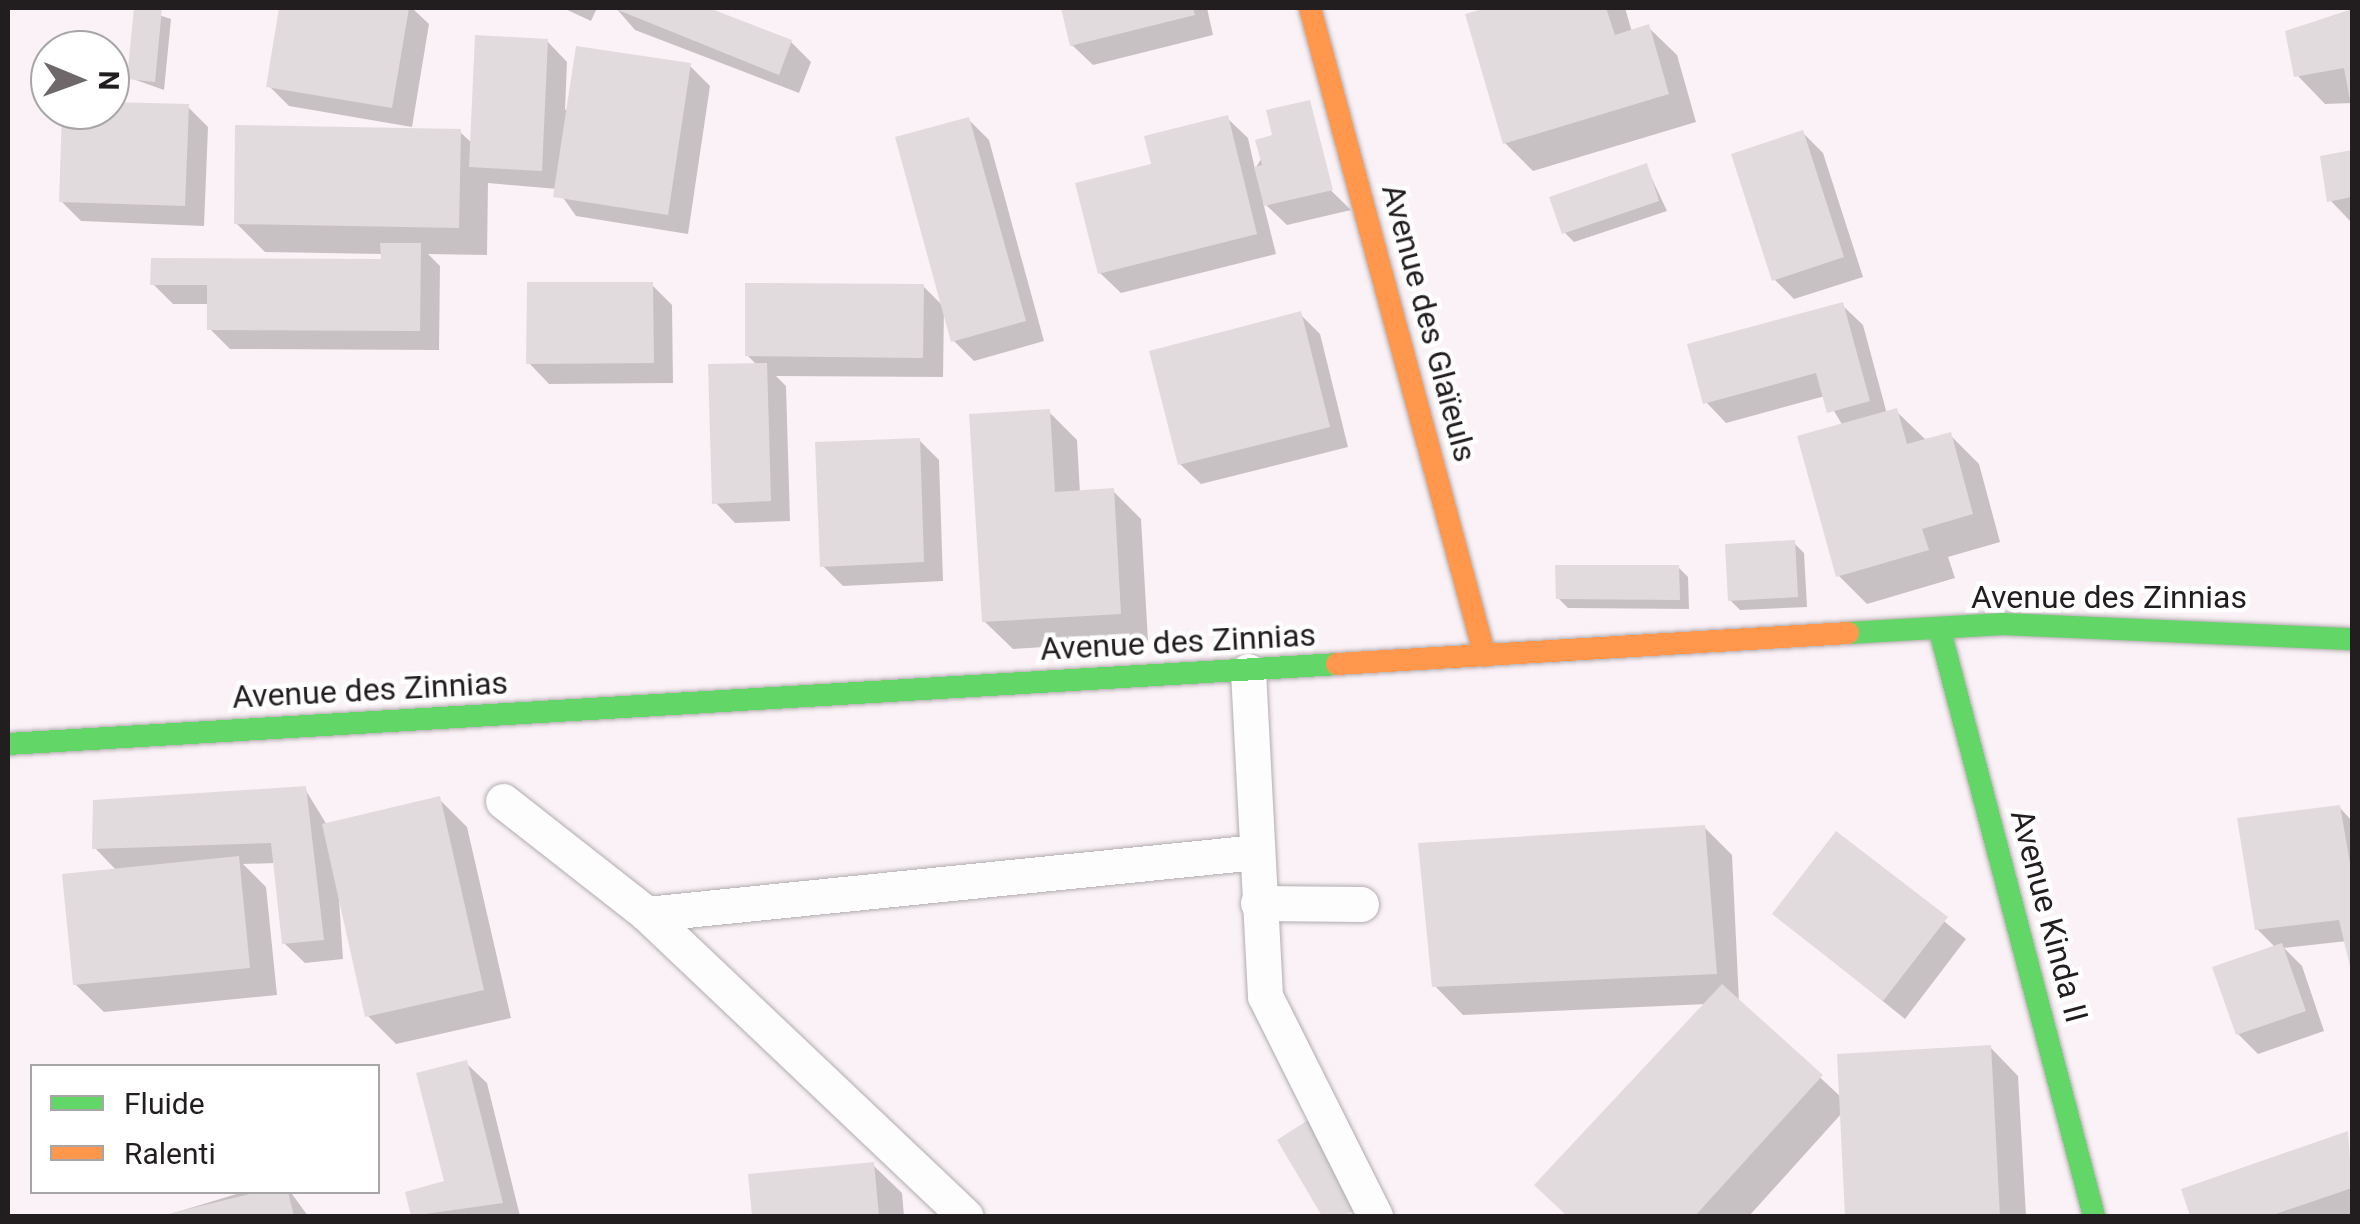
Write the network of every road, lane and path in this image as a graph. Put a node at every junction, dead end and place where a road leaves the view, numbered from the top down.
1 (1310, 8) edge
2 (1940, 632) junction
3 (2352, 640) edge
4 (1485, 656) junction
5 (1248, 671) junction
6 (8, 744) edge
7 (503, 802) dead end
8 (1256, 852) junction
9 (1258, 903) junction
10 (1361, 904) dead end
11 (647, 914) junction
12 (965, 1216) edge
13 (1376, 1216) edge
14 (2094, 1216) edge

1 - 4 street, Avenue des Glaïeuls
2 - 3 street, Avenue des Zinnias
2 - 4 street, Avenue des Zinnias
2 - 14 street, Avenue Kinda II
4 - 5 street, Avenue des Zinnias
5 - 6 street, Avenue des Zinnias
5 - 8 lane
7 - 11 lane
8 - 9 lane
8 - 11 lane
9 - 10 lane
9 - 13 lane
11 - 12 lane

